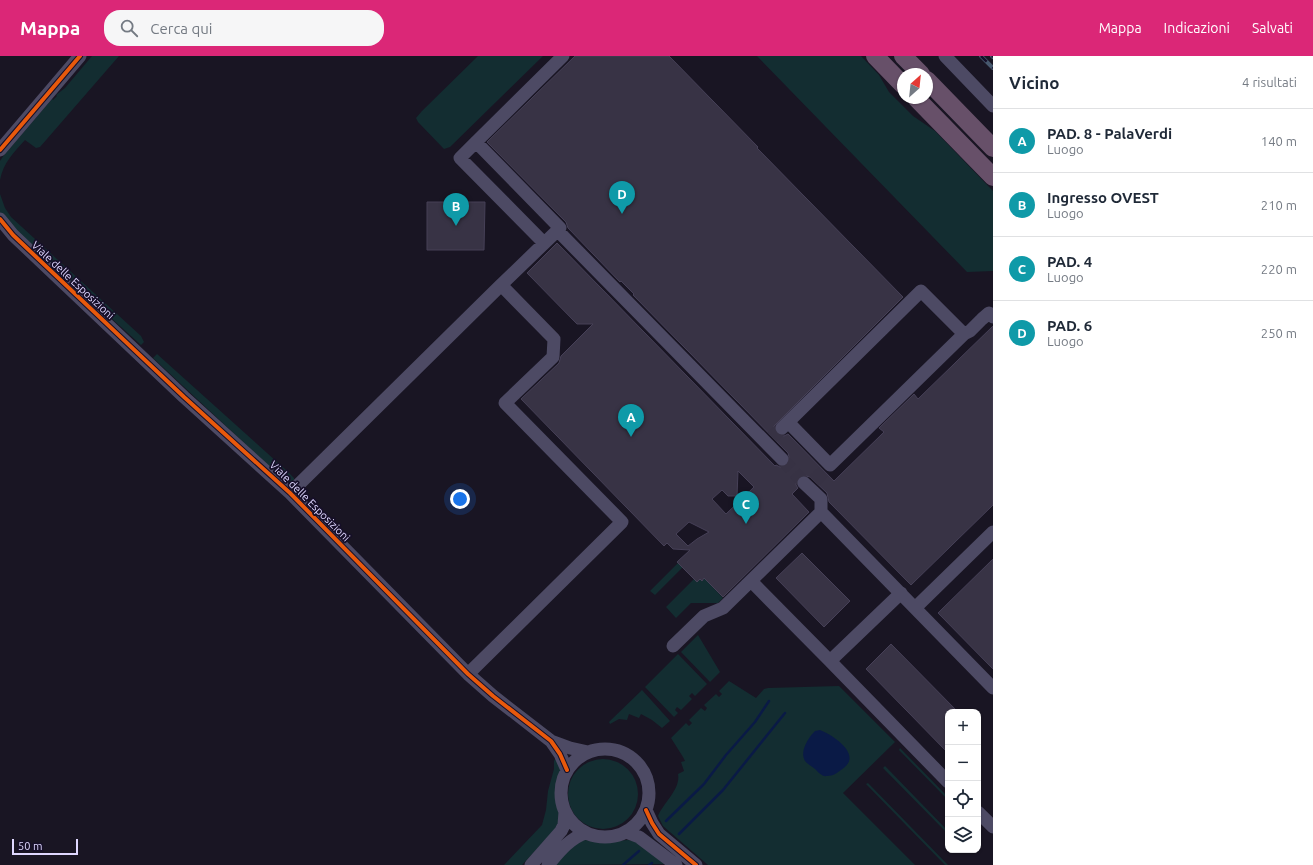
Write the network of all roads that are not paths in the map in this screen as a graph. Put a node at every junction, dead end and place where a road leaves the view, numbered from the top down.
1 (80, 56) edge
2 (563, 56) edge
3 (875, 56) edge
4 (903, 56) edge
5 (945, 56) edge
6 (915, 68) edge
7 (897, 79) edge
8 (933, 86) edge
9 (922, 104) edge
10 (993, 106) edge
11 (476, 142) junction
12 (993, 148) edge
13 (0, 150) edge
14 (993, 177) edge
15 (0, 219) edge
16 (0, 229) edge
17 (557, 230) junction
18 (13, 235) junction
19 (544, 244) junction
20 (501, 285) junction
21 (986, 319) edge
22 (964, 334) junction
23 (782, 459) tunnel mouth
24 (809, 483) tunnel mouth
25 (290, 493) junction
26 (821, 512) junction
27 (993, 532) edge
28 (751, 580) junction
29 (901, 593) junction
30 (915, 608) junction
31 (673, 646) dead end
32 (830, 661) junction
33 (468, 674) junction
34 (993, 688) edge
35 (551, 741) junction
36 (588, 752) junction
37 (567, 770) junction
38 (947, 781) edge
39 (646, 810) junction
40 (565, 812) junction
41 (981, 815) edge
42 (993, 827) edge
43 (626, 832) junction
44 (585, 833) junction
45 (531, 865) edge
46 (548, 865) edge
47 (676, 865) edge
48 (696, 865) edge

1 - 13 street
2 - 11 street
3 - 7 highway
4 - 6 highway
5 - 10 street
8 - 12 highway
9 - 14 highway
11 - 17 street
11 - 19 street
15 - 18 street, Viale delle Esposizioni
16 - 18 street, Viale delle Esposizioni
17 - 19 street
17 - 23 street
18 - 25 street, Viale delle Esposizioni
19 - 20 street
20 - 25 street
20 - 33 street
21 - 22 street
22 - 22 street
24 - 26 street
25 - 33 street, Viale delle Esposizioni
26 - 28 street
26 - 29 street
27 - 30 street
28 - 31 street
28 - 32 street
29 - 30 street
29 - 32 street
30 - 34 street
32 - 38 street
33 - 35 street, Viale delle Esposizioni
35 - 36 street, Viale delle Esposizioni
35 - 37 street, Viale delle Esposizioni
36 - 37 street, Viale delle Esposizioni
36 - 39 street, Viale delle Esposizioni
37 - 40 street, Viale delle Esposizioni
39 - 43 street
39 - 48 street
40 - 44 street, Viale delle Esposizioni
40 - 45 street
41 - 42 street
43 - 44 street
43 - 47 street
44 - 46 street

